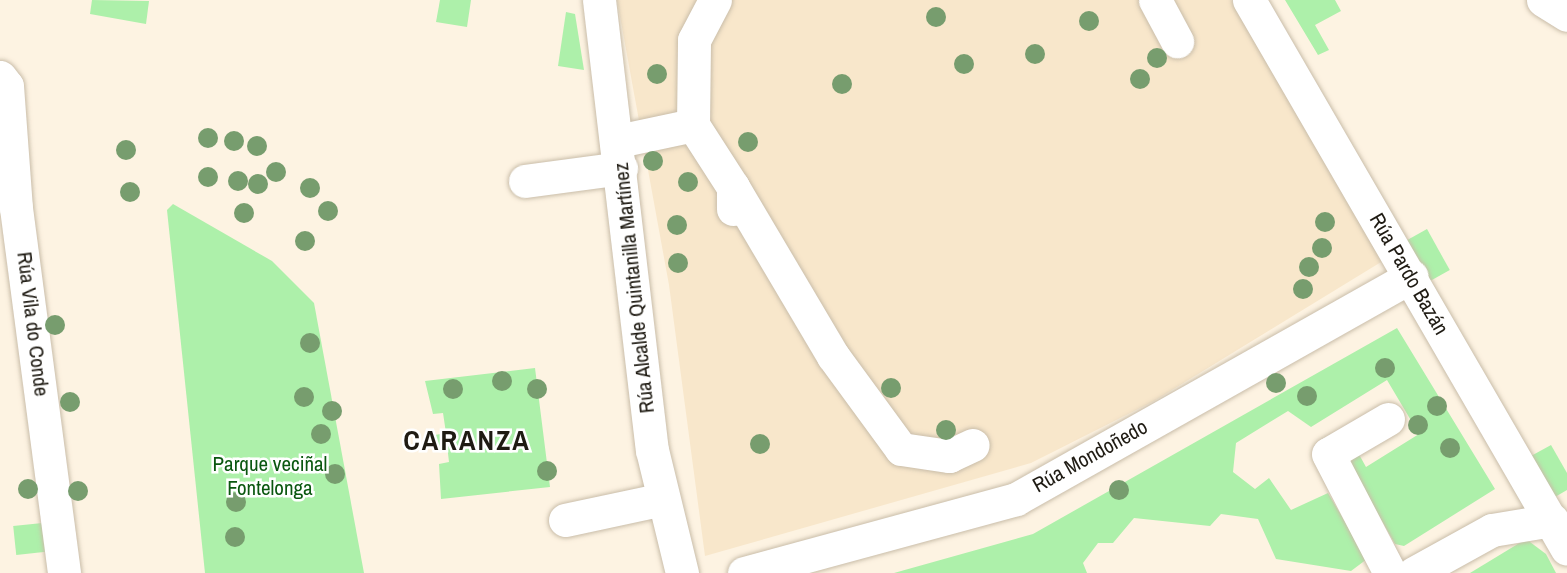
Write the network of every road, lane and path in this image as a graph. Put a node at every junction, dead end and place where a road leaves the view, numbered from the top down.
1 (599, 0) edge
2 (715, 0) edge
3 (1155, 0) edge
4 (1249, 0) edge
5 (1543, 0) edge
6 (1567, 15) edge
7 (1177, 41) dead end
8 (0, 77) edge
9 (693, 125) junction
10 (619, 155) junction
11 (525, 181) dead end
12 (1410, 276) junction
13 (1388, 419) dead end
14 (973, 445) dead end
15 (663, 499) junction
16 (565, 520) dead end
17 (1559, 534) edge
18 (64, 573) edge
19 (682, 573) edge
20 (744, 573) edge
21 (1390, 573) edge
22 (1414, 573) edge

1 - 10 street, Rúa Alcalde Quintanilla Martínez
2 - 9 street
3 - 7 street
4 - 12 street, Rúa Pardo Bazán
5 - 6 street
8 - 18 street, Rúa Vila do Conde
9 - 10 street
9 - 14 street
10 - 11 street
10 - 15 street, Rúa Alcalde Quintanilla Martínez
12 - 17 street, Rúa Pardo Bazán
12 - 20 street, Rúa Mondoñedo
13 - 21 street
15 - 16 street
15 - 19 street, Rúa Alcalde Quintanilla Martínez
17 - 22 street

